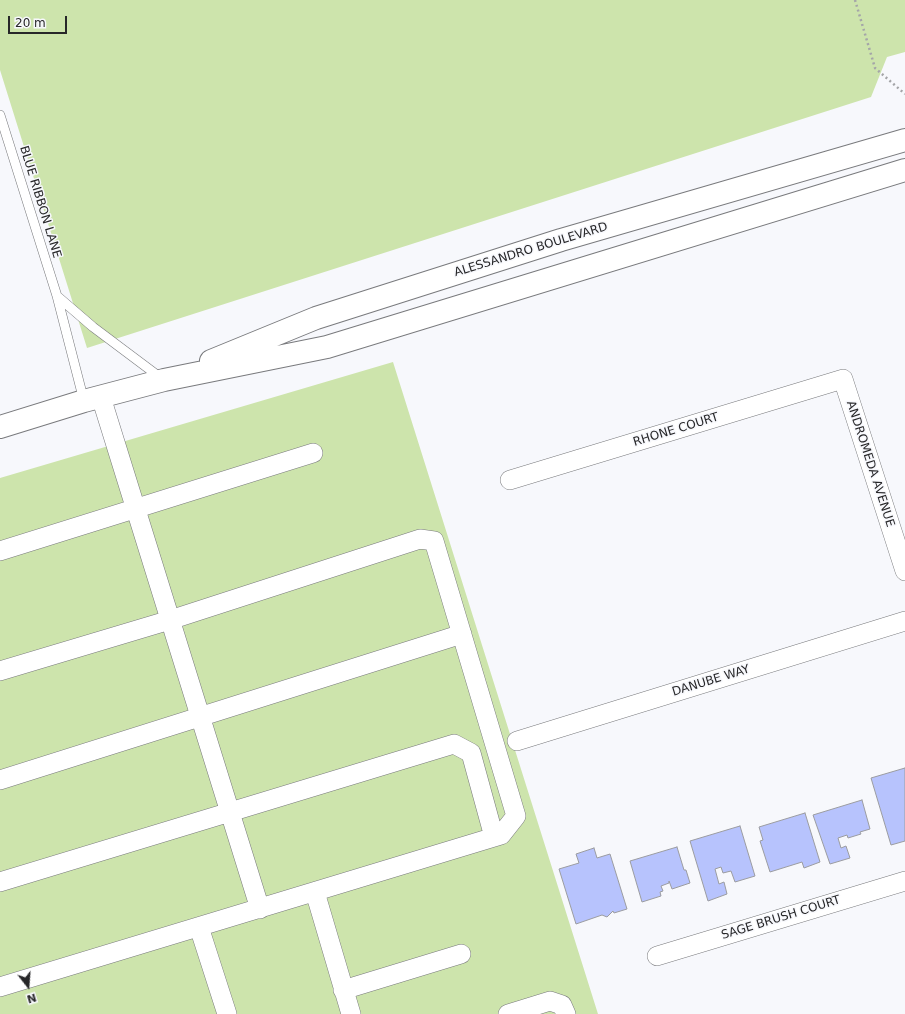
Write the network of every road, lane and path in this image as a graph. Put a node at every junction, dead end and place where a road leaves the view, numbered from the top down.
1 (855, 0) edge
2 (905, 94) edge
3 (0, 115) edge
4 (905, 140) edge
5 (905, 170) edge
6 (57, 296) junction
7 (843, 379) joint
8 (164, 380) junction
9 (92, 399) junction
10 (0, 427) edge
11 (313, 453) dead end
12 (510, 480) dead end
13 (135, 508) junction
14 (0, 551) edge
15 (905, 571) edge
16 (170, 620) junction
17 (905, 621) edge
18 (462, 634) junction
19 (0, 671) edge
20 (200, 718) junction
21 (517, 741) dead end
22 (0, 780) edge
23 (230, 812) junction
24 (494, 837) junction
25 (905, 881) edge
26 (0, 882) edge
27 (315, 892) junction
28 (260, 909) junction
29 (199, 927) junction
30 (461, 954) dead end
31 (657, 956) dead end
32 (0, 987) edge
33 (344, 990) junction
34 (227, 1014) edge
35 (351, 1014) edge
36 (508, 1014) edge
37 (566, 1014) edge

1 - 2 path
3 - 6 lane, BLUE RIBBON LANE
4 - 8 main road, ALESSANDRO BOULEVARD
5 - 8 main road, ALESSANDRO BOULEVARD
6 - 8 lane
6 - 9 lane, BLUE RIBBON LANE
7 - 12 street, RHONE COURT
7 - 15 street, ANDROMEDA AVENUE
8 - 9 main road, ALESSANDRO BOULEVARD
9 - 10 main road, ALESSANDRO BOULEVARD
9 - 13 street
11 - 13 street
13 - 14 street
13 - 16 street
16 - 18 street
16 - 19 street
16 - 20 street
17 - 21 street, DANUBE WAY
18 - 20 street
18 - 24 street
20 - 22 street
20 - 23 street
23 - 24 street
23 - 26 street
23 - 28 street
24 - 27 street
25 - 31 street, SAGE BRUSH COURT
27 - 28 street
27 - 33 street
28 - 29 street
29 - 32 street
29 - 34 street
30 - 33 street
33 - 35 street
36 - 37 street

